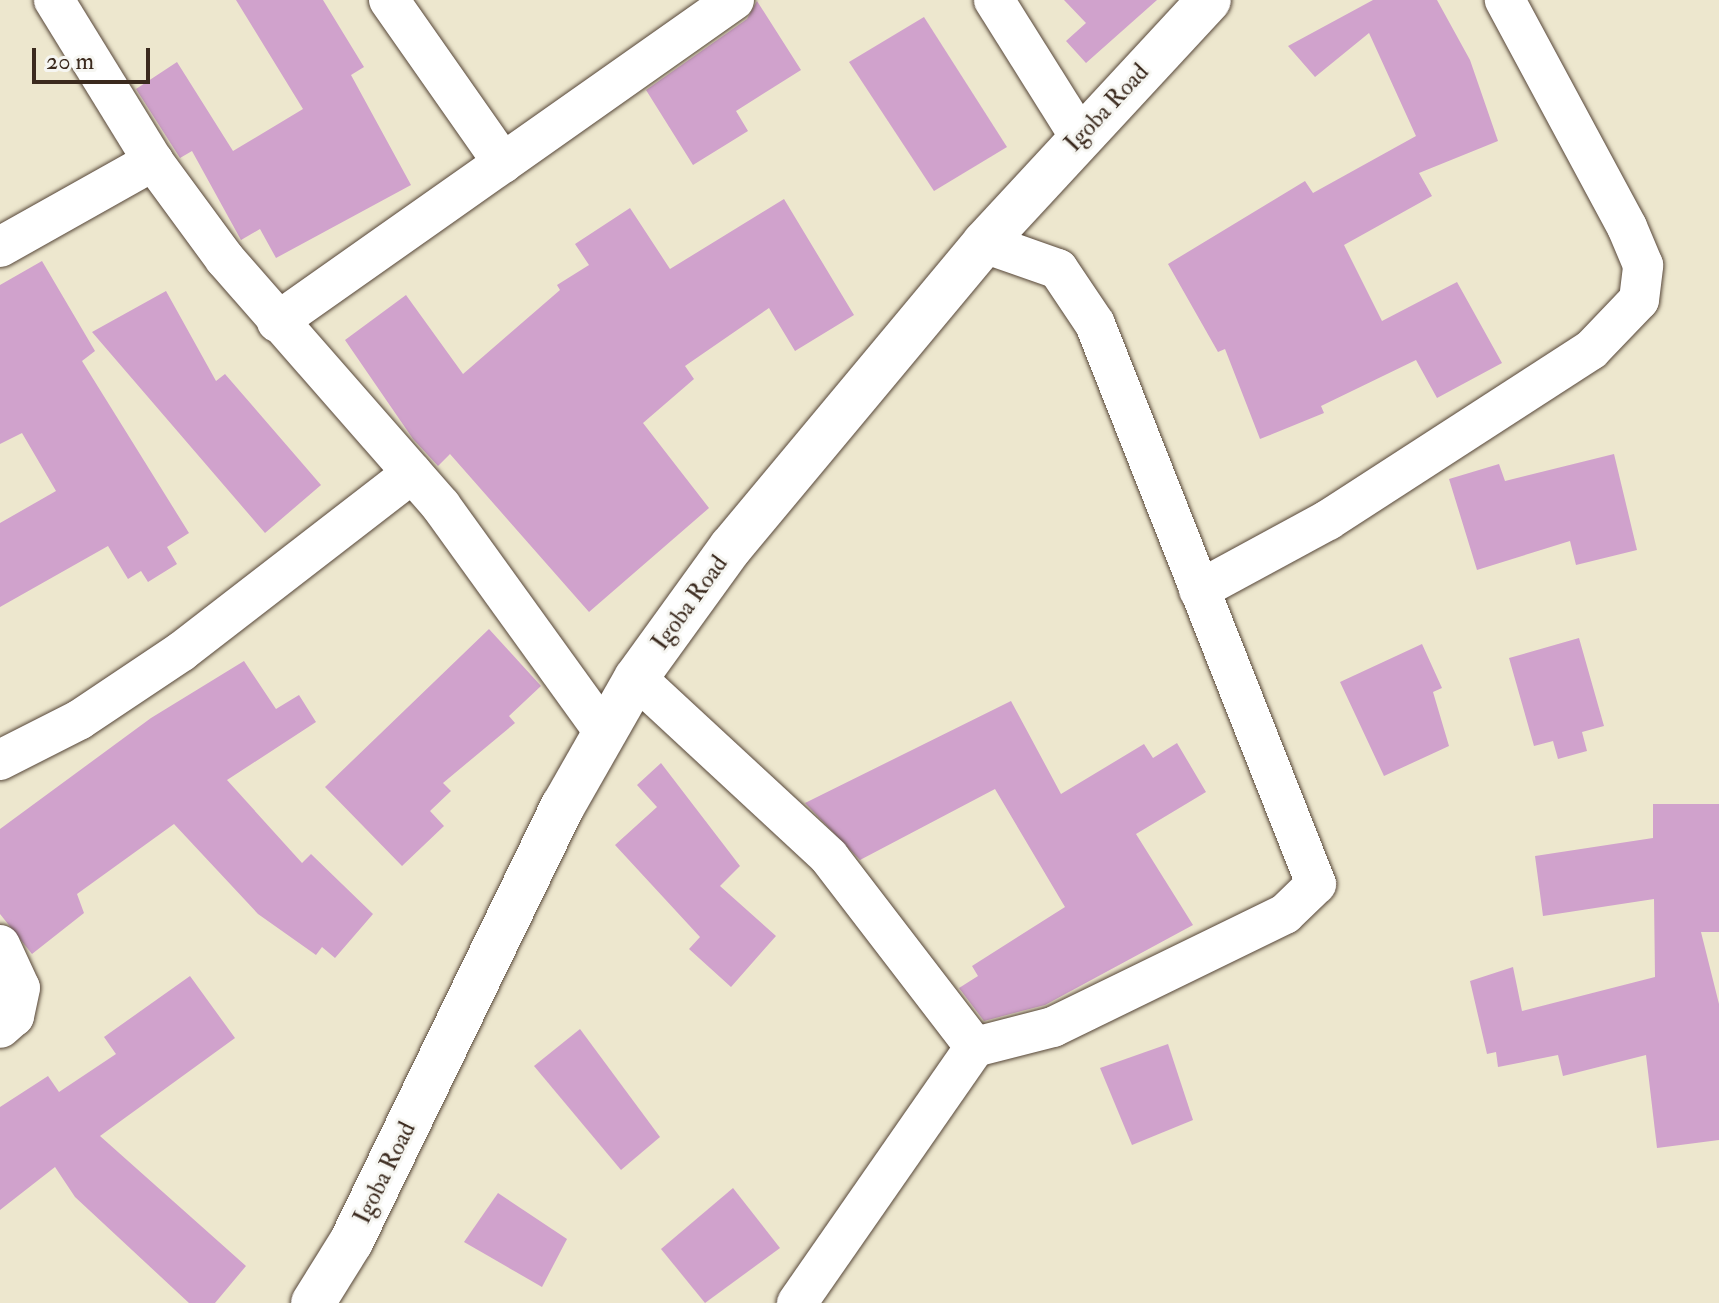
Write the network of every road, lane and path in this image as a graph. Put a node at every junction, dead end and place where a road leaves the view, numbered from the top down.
1 (54, 0) edge
2 (389, 0) edge
3 (734, 0) edge
4 (994, 0) edge
5 (1209, 0) edge
6 (1505, 0) edge
7 (1080, 137) junction
8 (153, 161) junction
9 (503, 163) junction
10 (984, 243) junction
11 (0, 247) edge
12 (277, 322) junction
13 (412, 473) junction
14 (1199, 590) junction
15 (636, 678) junction
16 (603, 731) junction
17 (0, 760) edge
18 (0, 945) edge
19 (0, 1028) edge
20 (975, 1047) junction
21 (313, 1303) edge
22 (797, 1303) edge

1 - 8 street
2 - 9 street
3 - 9 street
4 - 7 street
5 - 7 street, Igoba Road
6 - 14 street
7 - 10 street, Igoba Road
8 - 11 street
8 - 12 street
9 - 12 street
10 - 14 street
10 - 15 street, Igoba Road
12 - 13 street
13 - 16 street
13 - 17 street
14 - 20 street
15 - 16 street, Igoba Road
15 - 20 street
16 - 21 street, Igoba Road
18 - 19 street
20 - 22 street

